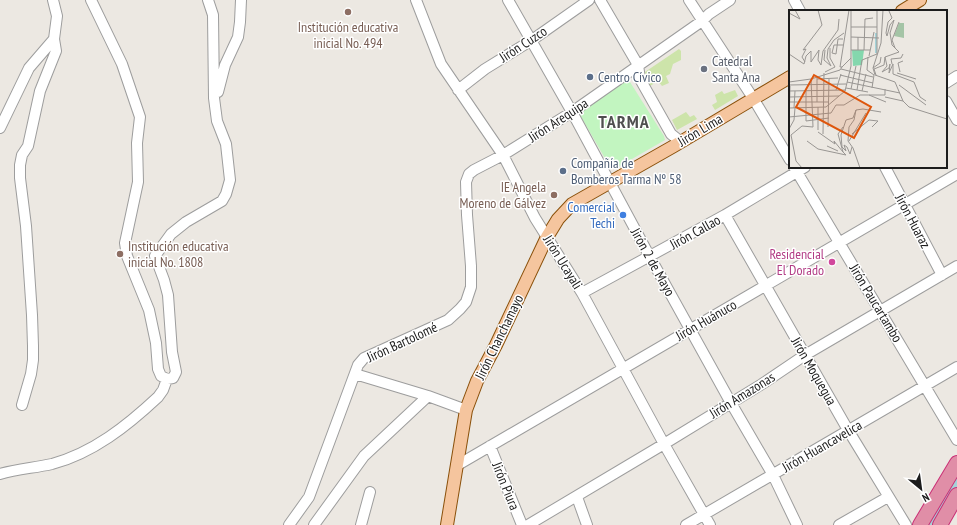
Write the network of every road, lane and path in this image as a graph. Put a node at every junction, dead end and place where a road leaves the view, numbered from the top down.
1 (53, 0) edge
2 (91, 0) edge
3 (208, 0) edge
4 (241, 0) edge
5 (416, 0) edge
6 (508, 0) edge
7 (589, 0) edge
8 (600, 0) edge
9 (689, 0) edge
10 (730, 0) edge
11 (794, 0) edge
12 (920, 0) edge
13 (799, 10) edge
14 (904, 10) edge
15 (702, 21) junction
16 (54, 39) junction
17 (532, 40) junction
18 (638, 65) junction
19 (957, 76) edge
20 (789, 78) edge
21 (947, 82) edge
22 (458, 90) junction
23 (753, 98) junction
24 (947, 103) edge
25 (216, 110) junction
26 (572, 112) junction
27 (957, 120) edge
28 (0, 128) edge
29 (681, 142) junction
30 (504, 155) junction
31 (789, 158) edge
32 (886, 168) edge
33 (799, 169) edge
34 (956, 176) edge
35 (467, 177) joint
36 (610, 182) junction
37 (905, 204) junction
38 (724, 215) junction
39 (546, 237) junction
40 (840, 242) junction
41 (650, 257) junction
42 (957, 266) edge
43 (942, 275) junction
44 (764, 286) junction
45 (582, 293) junction
46 (880, 311) junction
47 (690, 329) junction
48 (805, 355) junction
49 (957, 367) edge
50 (623, 368) junction
51 (355, 374) junction
52 (167, 380) junction
53 (925, 386) junction
54 (428, 396) junction
55 (731, 403) junction
56 (22, 405) dead end
57 (466, 410) junction
58 (848, 430) junction
59 (957, 440) edge
60 (664, 444) junction
61 (490, 446) junction
62 (957, 463) edge
63 (456, 466) junction
64 (0, 474) edge
65 (772, 474) junction
66 (370, 492) dead end
67 (957, 495) edge
68 (577, 497) junction
69 (888, 497) junction
70 (704, 514) junction
71 (289, 525) edge
72 (314, 525) edge
73 (361, 525) edge
74 (447, 525) edge
75 (522, 525) edge
76 (528, 525) edge
77 (587, 525) edge
78 (686, 525) edge
79 (710, 525) edge
80 (797, 525) edge
81 (839, 525) edge
82 (906, 525) edge
83 (920, 525) edge
84 (940, 525) edge

1 - 16 street
2 - 52 street
3 - 25 street
4 - 25 street
5 - 22 street, Jirón Ucayali
6 - 17 street, Jirón 2 de Mayo
7 - 17 street, Jirón Cuzco
8 - 18 street
9 - 15 street
10 - 15 street, Jirón Arequipa
11 - 13 street
12 - 14 main road
15 - 18 street, Jirón Arequipa
15 - 23 street
16 - 28 street
16 - 56 street
17 - 22 street, Jirón Cuzco
17 - 26 street, Jirón 2 de Mayo
18 - 26 street, Jirón Arequipa
18 - 29 street
19 - 21 street
20 - 23 main road, Jirón Lima
22 - 30 street, Jirón Ucayali
23 - 29 main road, Jirón Lima
23 - 31 street
24 - 27 street
25 - 52 street
26 - 30 street, Jirón Arequipa
26 - 36 street, Jirón 2 de Mayo
29 - 36 main road, Jirón Lima
30 - 35 street, Jirón Arequipa
30 - 39 street, Jirón Ucayali
32 - 37 street, Jirón Huaraz
33 - 38 street, Jirón Callao
33 - 40 street, Jirón Paucartambo
34 - 37 street, Jirón Huánuco
35 - 51 street, Jirón Bartolomé
36 - 39 main road, Jirón Chanchamayo
36 - 41 street, Jirón 2 de Mayo
37 - 40 street, Jirón Huánuco
37 - 43 street, Jirón Huaraz
38 - 41 street, Jirón Callao
38 - 44 street, Jirón Moquegua
39 - 45 street, Jirón Ucayali
39 - 57 main road, Jirón Chanchamayo
40 - 44 street, Jirón Huánuco
40 - 46 street, Jirón Paucartambo
41 - 45 street, Jirón Callao
41 - 47 street, Jirón 2 de Mayo
42 - 43 street, Jirón Amazonas
43 - 46 street, Jirón Amazonas
44 - 47 street, Jirón Huánuco
44 - 48 street, Jirón Moquegua
45 - 50 street, Jirón Ucayali
46 - 48 street, Jirón Amazonas
46 - 53 street, Jirón Paucartambo
47 - 50 street, Jirón Huánuco
47 - 55 street, Jirón 2 de Mayo
48 - 55 street, Jirón Amazonas
48 - 58 street, Jirón Moquegua
49 - 53 street, Jirón Huancavelica
50 - 60 street, Jirón Ucayali
50 - 61 street, Jirón Huánuco
51 - 54 street
51 - 71 street, Jirón Bartolomé
52 - 64 street
53 - 58 street, Jirón Huancavelica
53 - 59 street, Jirón Paucartambo
54 - 57 street
54 - 72 street
55 - 60 street, Jirón Amazonas
55 - 65 street, Jirón 2 de Mayo
57 - 63 main road, Jirón Chanchamayo
58 - 65 street, Jirón Huancavelica
58 - 69 street, Jirón Moquegua
60 - 68 street, Jirón Amazonas
60 - 70 street, Jirón Ucayali
61 - 63 street, Jirón Huánuco
61 - 75 street, Jirón Piura
62 - 83 highway
63 - 74 main road, Jirón Chanchamayo
65 - 70 street, Jirón Huancavelica
65 - 80 street, Jirón 2 de Mayo
66 - 73 street
67 - 84 highway
68 - 76 street, Jirón Amazonas
68 - 77 street
69 - 81 street
69 - 82 street, Jirón Moquegua
70 - 78 street, Jirón Huancavelica
70 - 79 street, Jirón Ucayali

